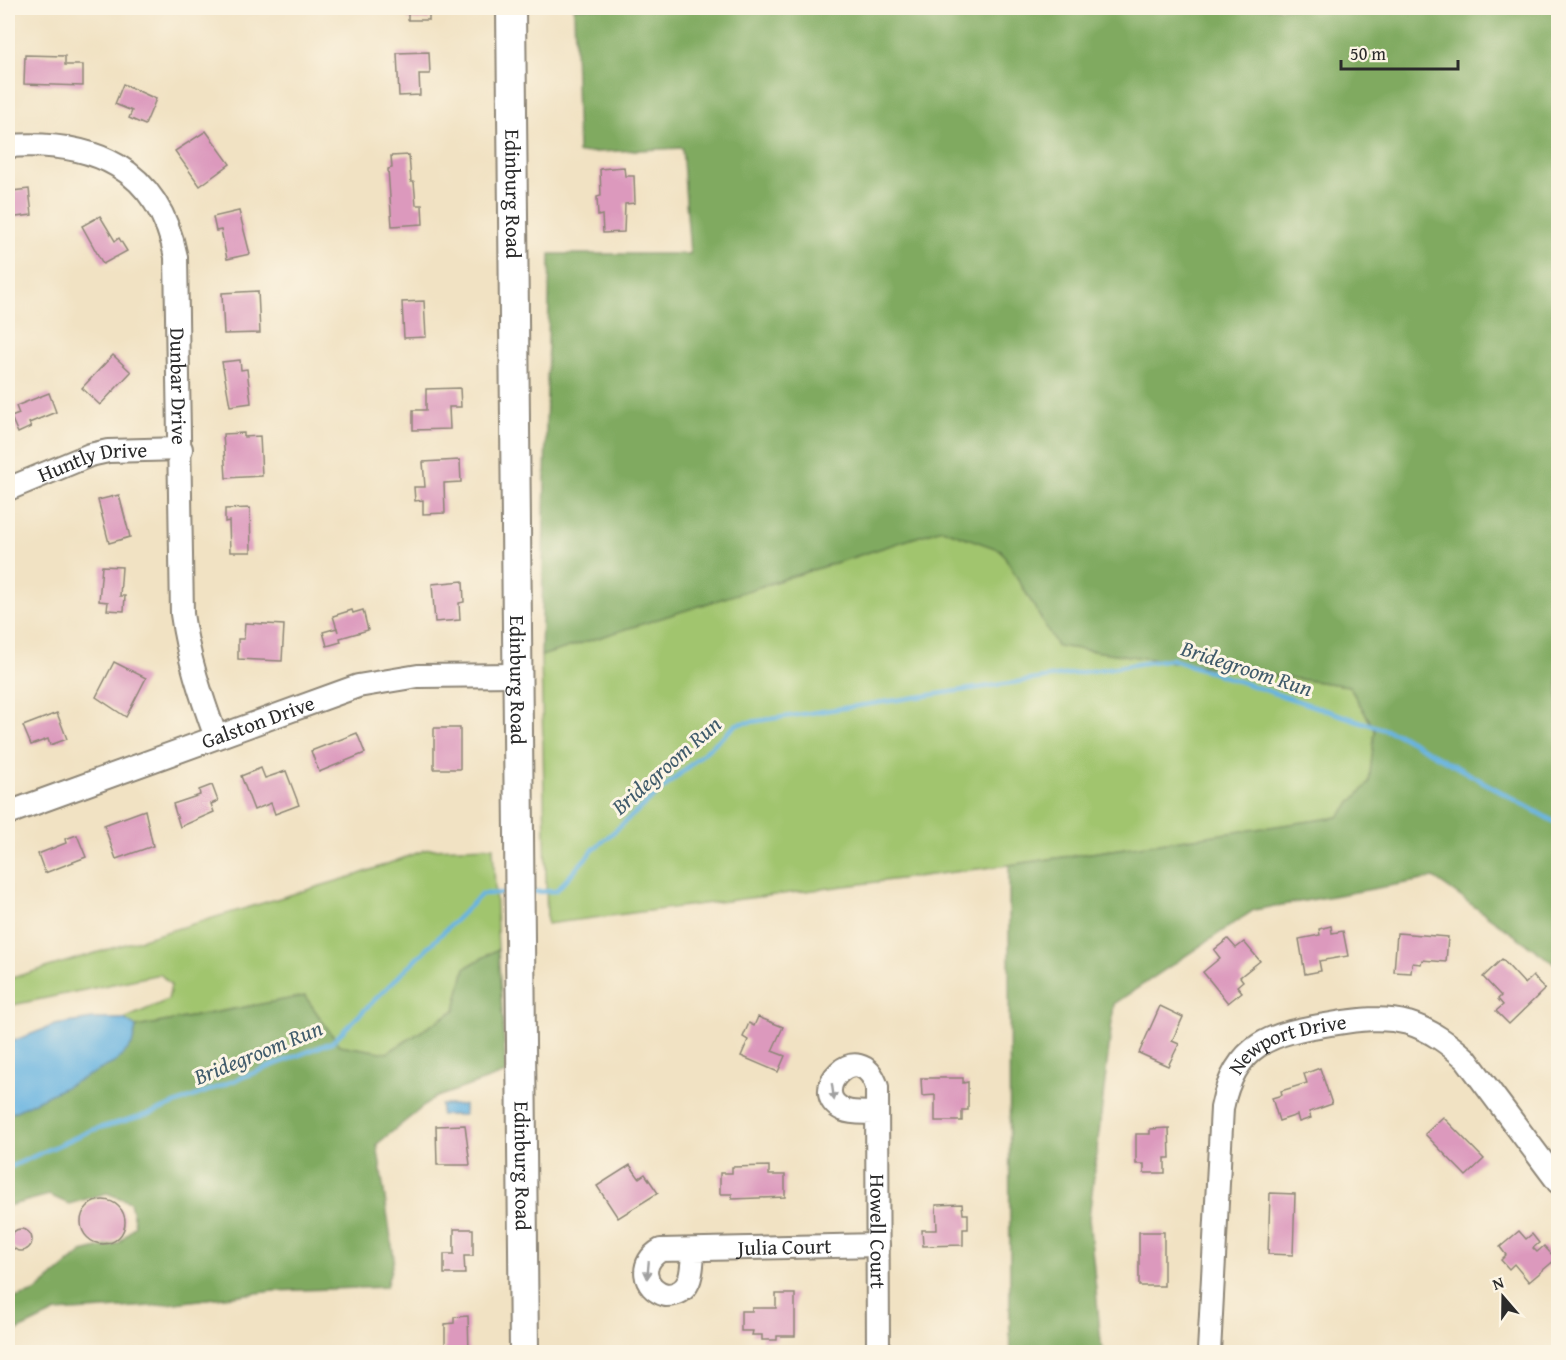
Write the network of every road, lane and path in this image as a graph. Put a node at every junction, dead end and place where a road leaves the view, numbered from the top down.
1 (511, 8) edge
2 (8, 146) edge
3 (181, 450) junction
4 (8, 489) edge
5 (517, 675) junction
6 (216, 737) junction
7 (8, 813) edge
8 (876, 1113) dead end
9 (1558, 1182) edge
10 (878, 1245) junction
11 (693, 1250) dead end
12 (524, 1353) edge
13 (878, 1353) edge
14 (1209, 1353) edge

1 - 5 main road, Edinburg Road
2 - 3 street, Dunbar Drive
3 - 4 street, Huntly Drive
3 - 6 street, Dunbar Drive
5 - 6 street, Galston Drive
5 - 12 main road, Edinburg Road
6 - 7 street, Galston Drive
8 - 10 street, Howell Court
9 - 14 street, Newport Drive
10 - 11 street, Julia Court
10 - 13 street, Howell Court

